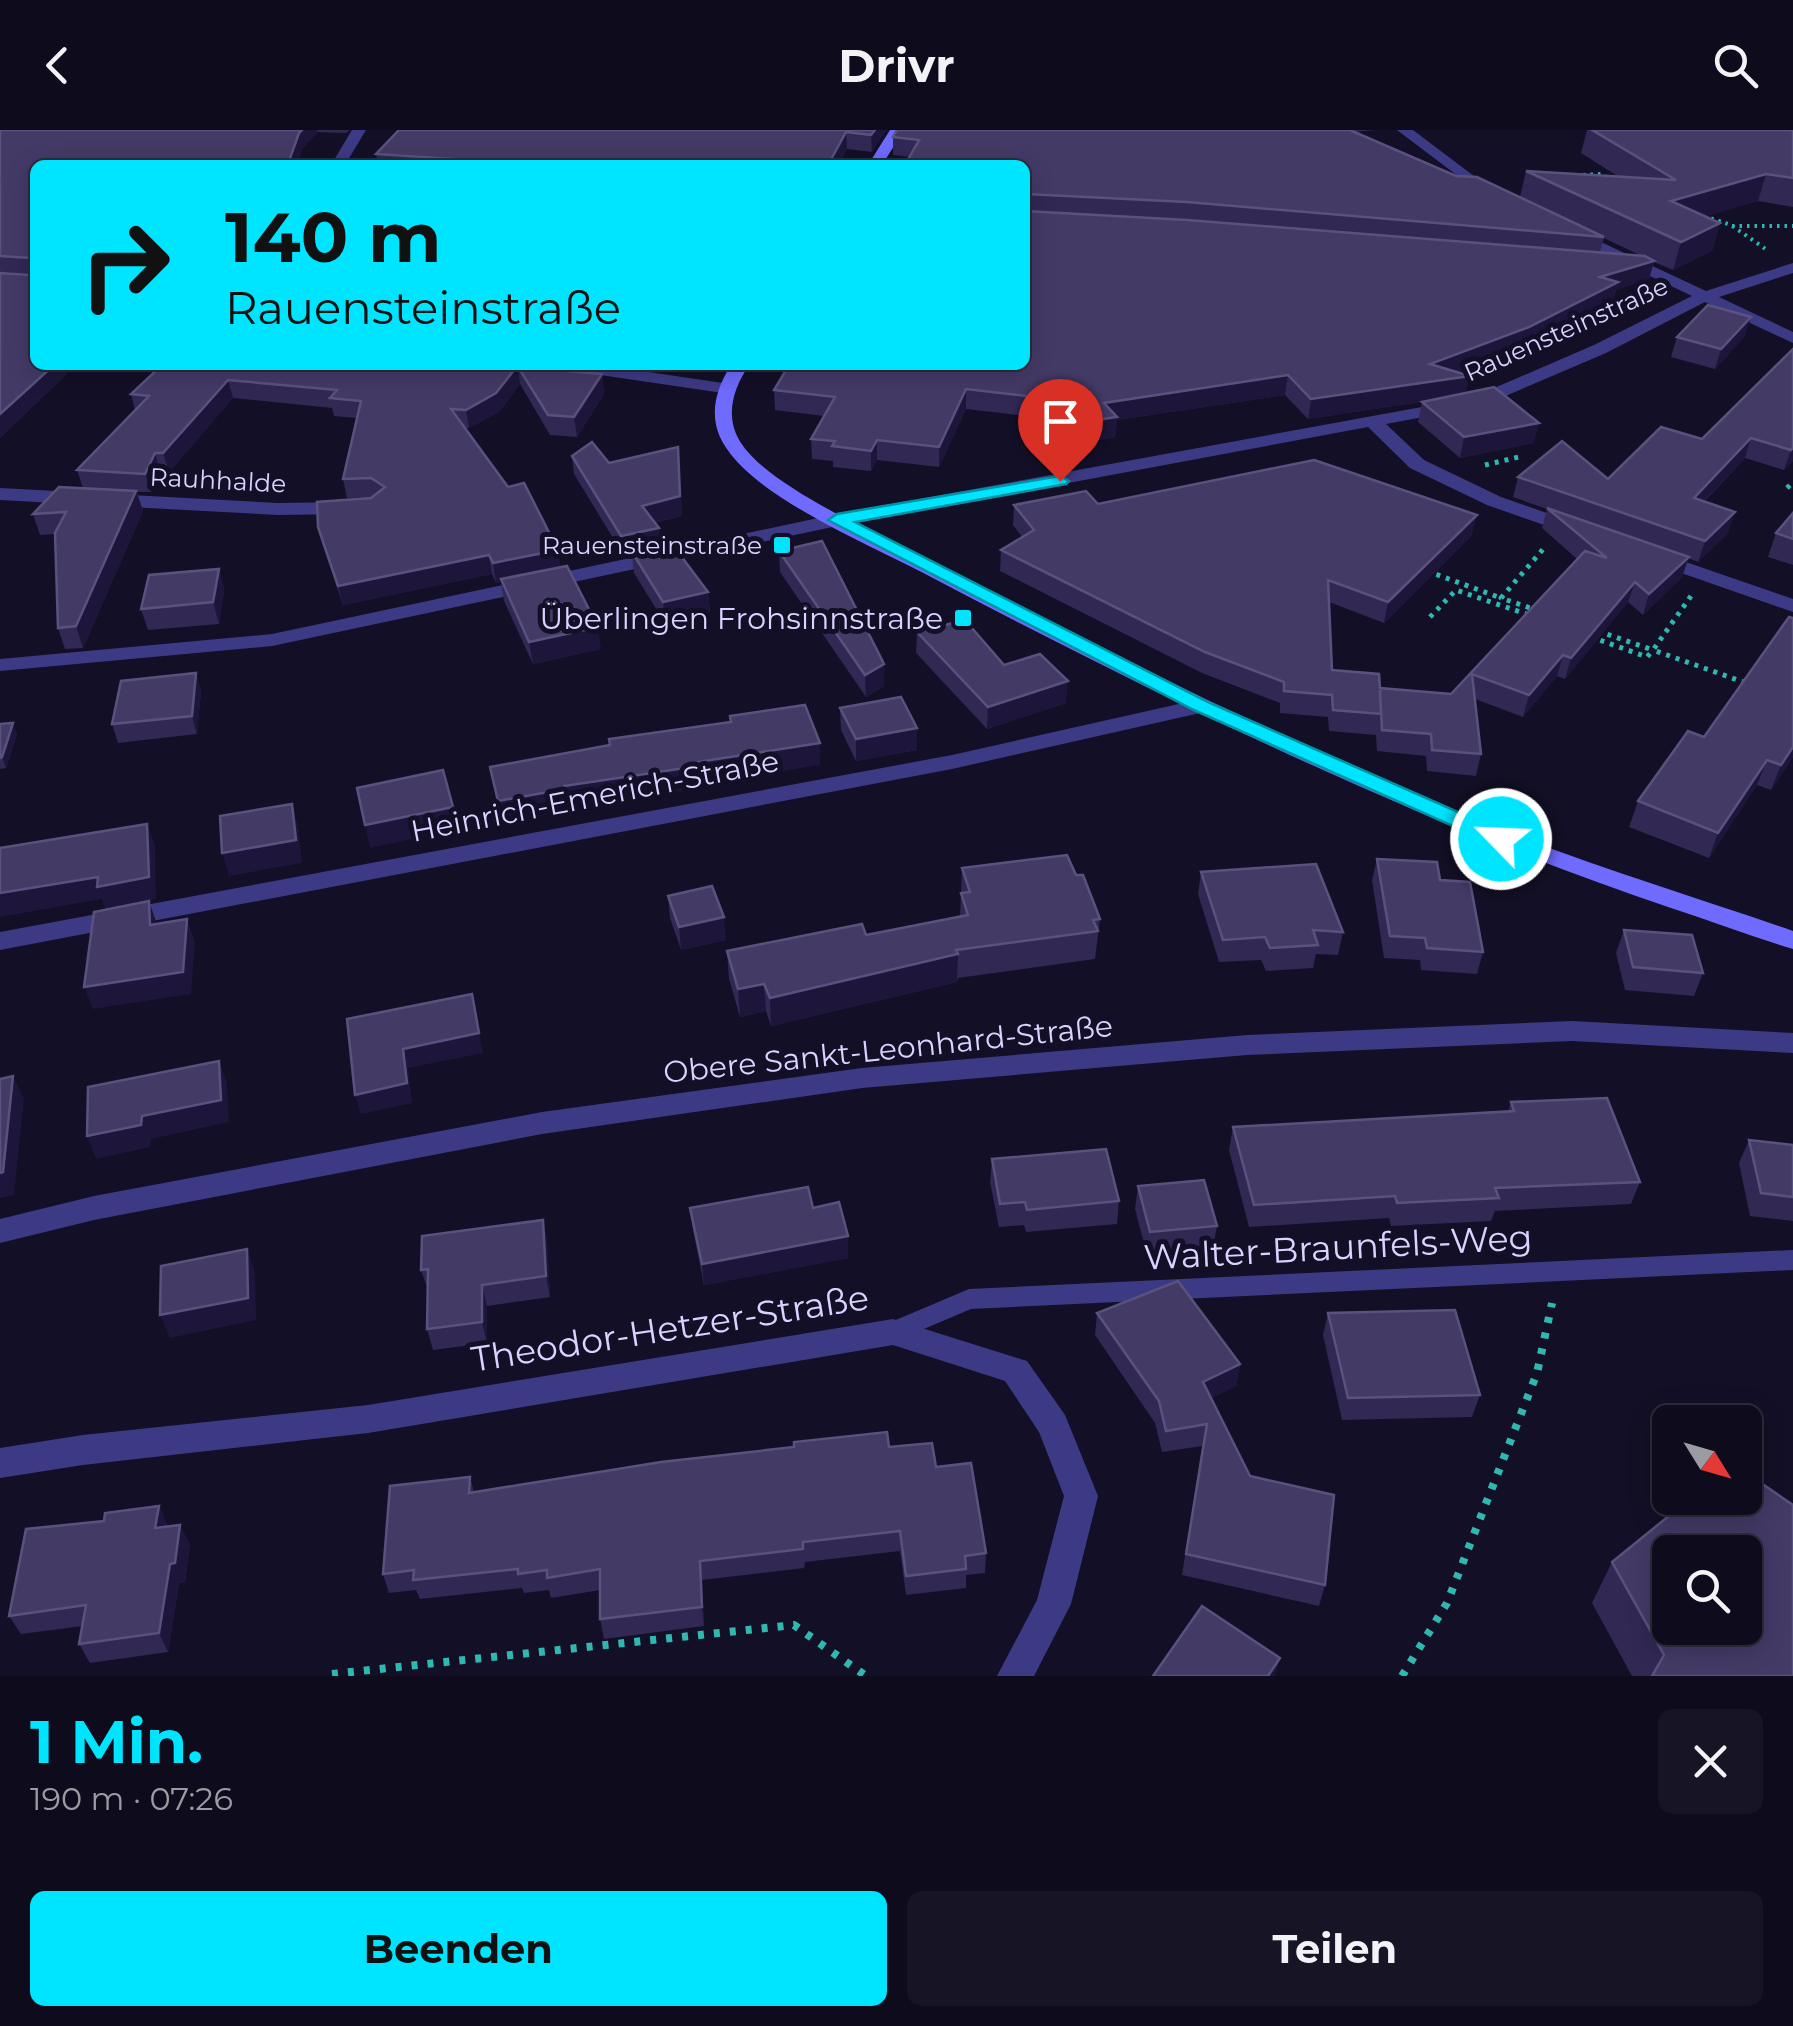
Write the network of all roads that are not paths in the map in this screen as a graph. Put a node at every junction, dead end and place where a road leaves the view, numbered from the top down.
1 (359, 130) edge
2 (897, 130) edge
3 (1404, 130) edge
4 (341, 160) edge
5 (878, 160) edge
6 (1506, 202) edge
7 (1556, 226) edge
8 (1600, 264) edge
9 (1639, 267) junction
10 (1793, 268) edge
11 (1703, 296) junction
12 (1793, 338) edge
13 (600, 370) edge
14 (736, 370) edge
15 (723, 388) junction
16 (1374, 423) junction
17 (0, 494) edge
18 (375, 507) edge
19 (837, 520) junction
20 (1600, 538) edge
21 (1635, 550) edge
22 (1793, 606) edge
23 (0, 665) edge
24 (1201, 706) junction
25 (1793, 940) edge
26 (0, 941) edge
27 (1793, 1043) edge
28 (0, 1231) edge
29 (1793, 1260) edge
30 (893, 1332) junction
31 (0, 1463) edge
32 (1015, 1676) edge

1 - 4 street
2 - 5 street
3 - 6 street
7 - 9 street
8 - 9 street
9 - 11 street
10 - 11 street, Rauensteinstraße
11 - 12 street
11 - 16 street, Rauensteinstraße
13 - 15 street
14 - 15 street
15 - 19 street
16 - 19 street, Rauensteinstraße
16 - 20 street
17 - 18 street, Rauhhalde
19 - 23 street, Rauensteinstraße
19 - 24 street
21 - 22 street
24 - 25 street
24 - 26 street, Heinrich-Emerich-Straße
27 - 28 street, Obere Sankt-Leonhard-Straße
29 - 30 lane, Walter-Braunfels-Weg
30 - 31 street, Theodor-Hetzer-Straße
30 - 32 street, Theodor-Hetzer-Straße

